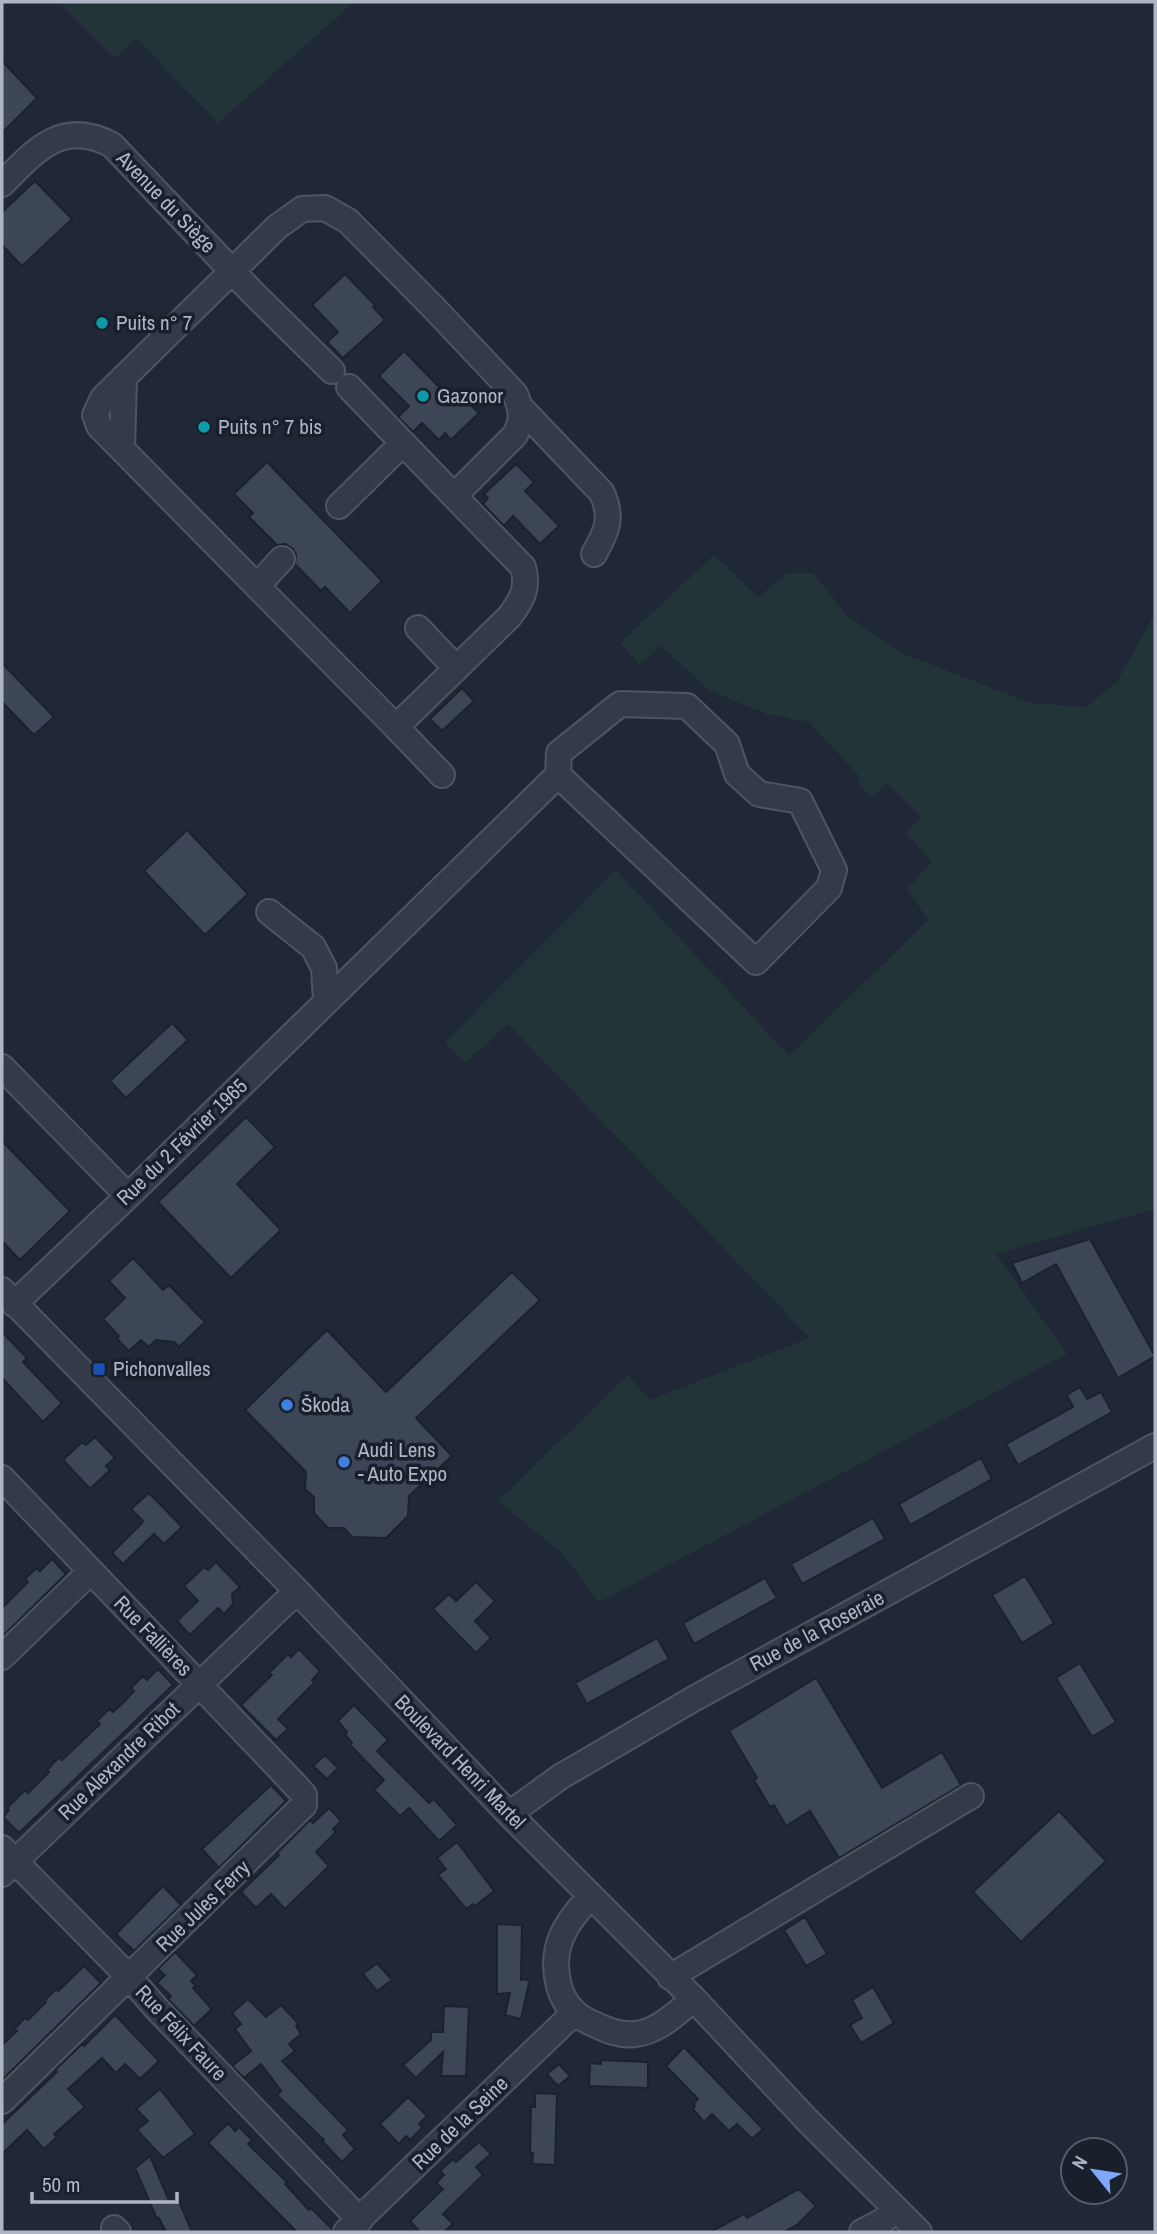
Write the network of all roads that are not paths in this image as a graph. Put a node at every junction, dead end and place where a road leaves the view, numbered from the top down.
1 (2, 184) edge
2 (233, 272) junction
3 (522, 409) junction
4 (403, 443) junction
5 (454, 496) junction
6 (339, 506) dead end
7 (594, 554) dead end
8 (282, 559) dead end
9 (257, 586) junction
10 (418, 628) dead end
11 (456, 668) junction
12 (396, 727) junction
13 (442, 775) dead end
14 (558, 775) junction
15 (268, 912) dead end
16 (326, 1001) junction
17 (2, 1067) edge
18 (128, 1196) junction
19 (8, 1297) edge
20 (1155, 1446) edge
21 (2, 1478) edge
22 (91, 1571) junction
23 (297, 1591) junction
24 (2, 1657) edge
25 (198, 1684) junction
26 (304, 1794) joint
27 (971, 1796) dead end
28 (509, 1814) junction
29 (6, 1861) edge
30 (591, 1896) junction
31 (670, 1977) junction
32 (130, 1978) junction
33 (694, 1999) junction
34 (574, 2013) junction
35 (2, 2101) edge
36 (895, 2210) junction
37 (353, 2226) edge
38 (862, 2232) edge
39 (919, 2232) edge

1 - 2 street, Avenue du Siège
2 - 3 street
2 - 4 street, Avenue du Siège
2 - 9 street
3 - 5 street
3 - 7 street
4 - 5 street, Avenue du Siège
4 - 6 street
5 - 11 street, Avenue du Siège
8 - 9 street
9 - 12 street
10 - 11 street
11 - 12 street, Avenue du Siège
12 - 13 street
14 - 14 street
14 - 16 street, Rue du 2 Février 1965
15 - 16 street
16 - 18 street, Rue du 2 Février 1965
17 - 18 street
18 - 19 street, Rue du 2 Février 1965
19 - 23 street, Boulevard Henri Martel
20 - 28 street, Rue de la Roseraie
21 - 22 street, Rue Fallières
22 - 24 street
22 - 25 street, Rue Fallières
23 - 25 street, Rue Alexandre Ribot
23 - 28 street, Boulevard Henri Martel
25 - 26 street, Rue Fallières
25 - 29 street, Rue Alexandre Ribot
26 - 32 street, Rue Jules Ferry
27 - 31 street
28 - 30 street, Boulevard Henri Martel
29 - 32 street, Rue Félix Faure
30 - 31 street, Boulevard Henri Martel
30 - 34 street
31 - 33 street, Boulevard Henri Martel
32 - 35 street, Rue Jules Ferry
32 - 37 street, Rue Félix Faure
33 - 34 street
33 - 36 street, Boulevard Henri Martel
34 - 37 street, Rue de la Seine
36 - 38 street
36 - 39 street, Boulevard Henri Martel

